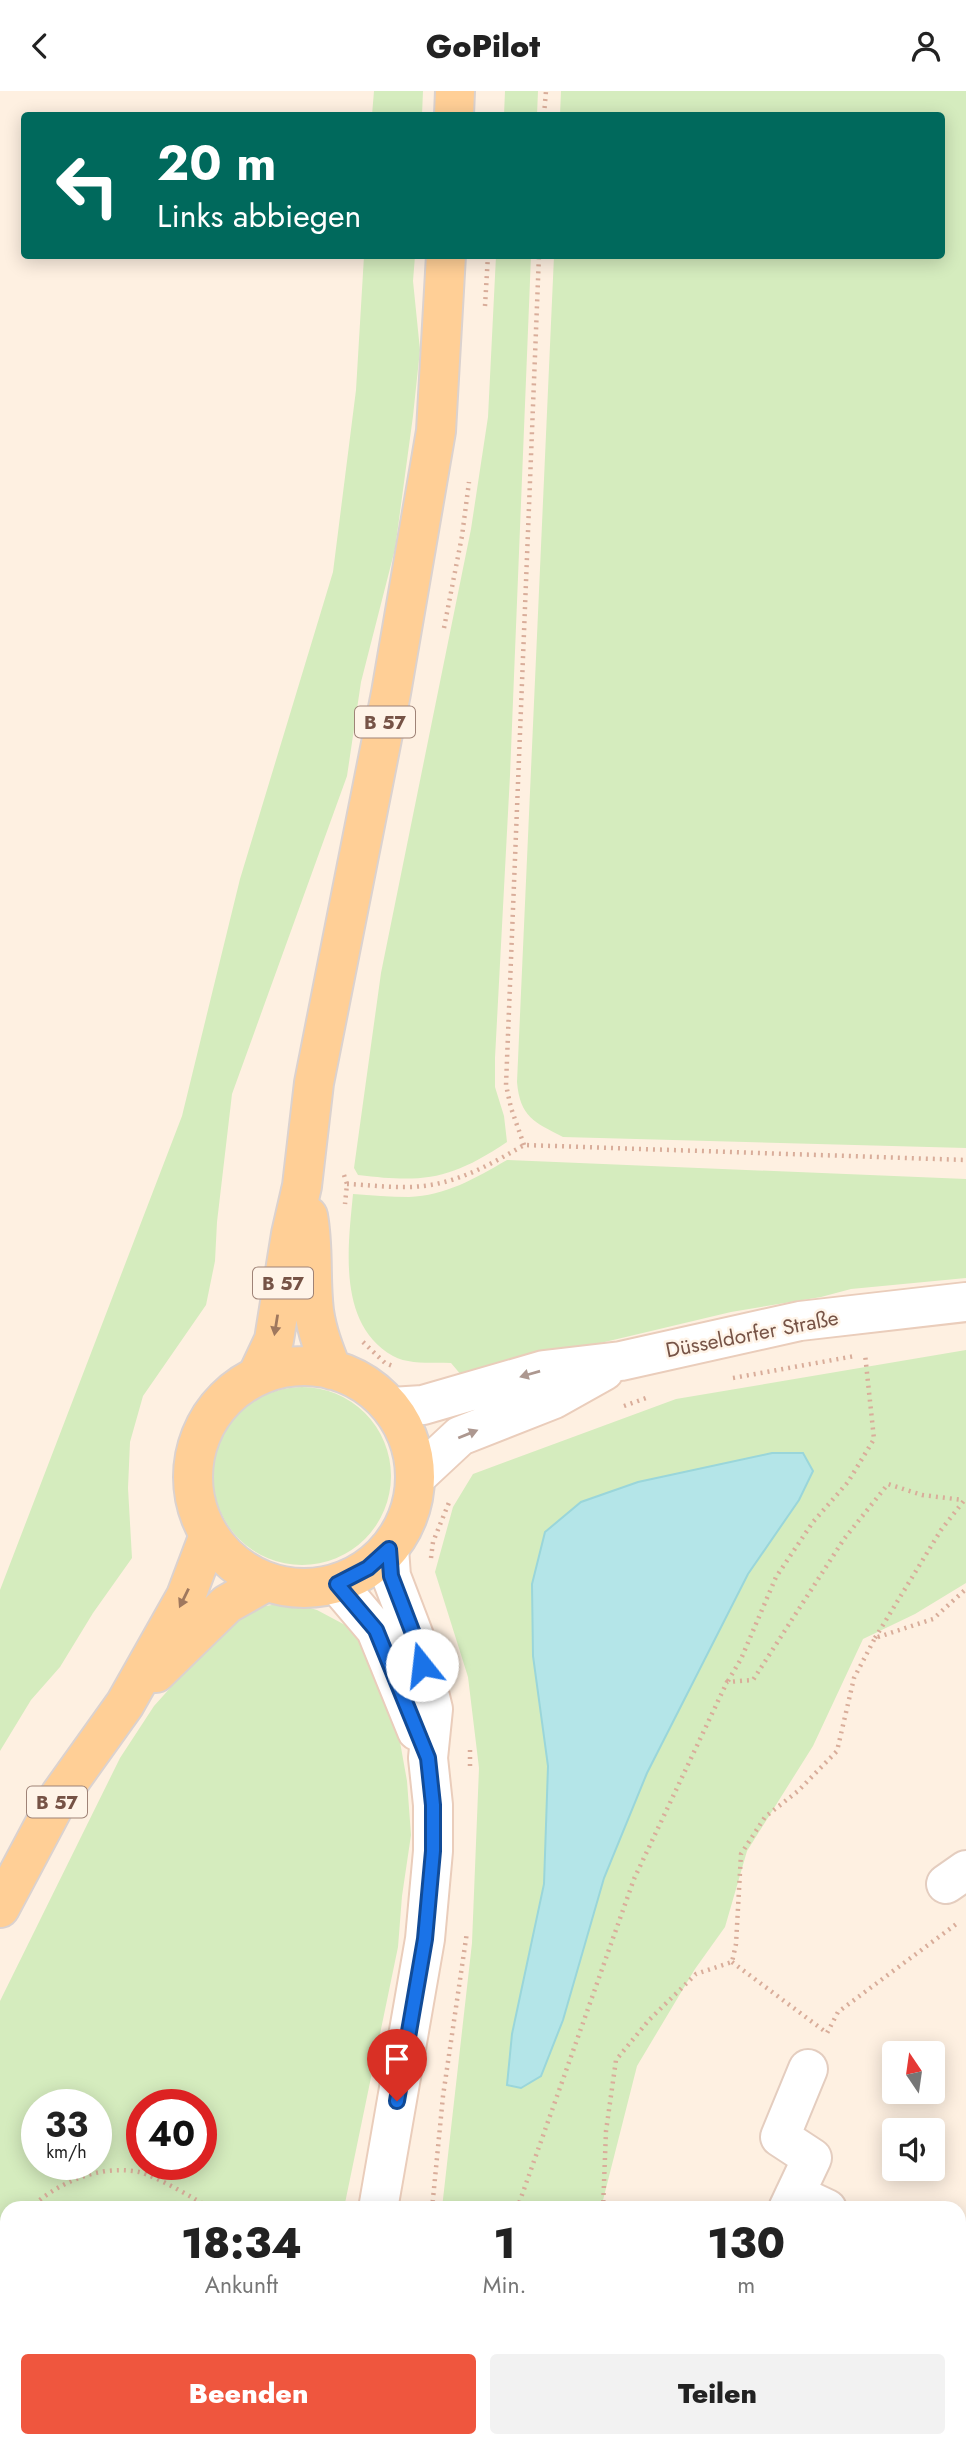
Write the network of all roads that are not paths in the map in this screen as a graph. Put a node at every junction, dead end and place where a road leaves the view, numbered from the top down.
1 (455, 91) edge
2 (454, 112) edge
3 (446, 259) edge
4 (302, 1186) junction
5 (966, 1302) edge
6 (621, 1361) junction
7 (332, 1370) junction
8 (257, 1376) junction
9 (391, 1407) junction
10 (416, 1477) junction
11 (209, 1535) junction
12 (389, 1549) junction
13 (266, 1582) junction
14 (337, 1584) junction
15 (125, 1704) junction
16 (428, 1758) junction
17 (0, 1908) edge
18 (808, 2069) dead end
19 (379, 2201) edge
20 (804, 2201) edge

1 - 2 main road
3 - 4 main road, B 57
4 - 7 main road, B 57
4 -> 8 main road, B 57
5 - 6 street, Düsseldorfer Straße
6 -> 9 street, Düsseldorfer Straße
10 -> 6 street, Düsseldorfer Straße
7 - 8 main road
7 - 9 main road
8 - 11 main road
9 - 10 main road
10 - 12 main road
11 - 13 main road
11 -> 15 main road, B 57
12 - 14 main road
12 - 16 street
13 - 14 main road
13 - 15 main road, B 57
14 - 16 street
15 - 17 main road, B 57
16 - 19 street
18 - 20 street

